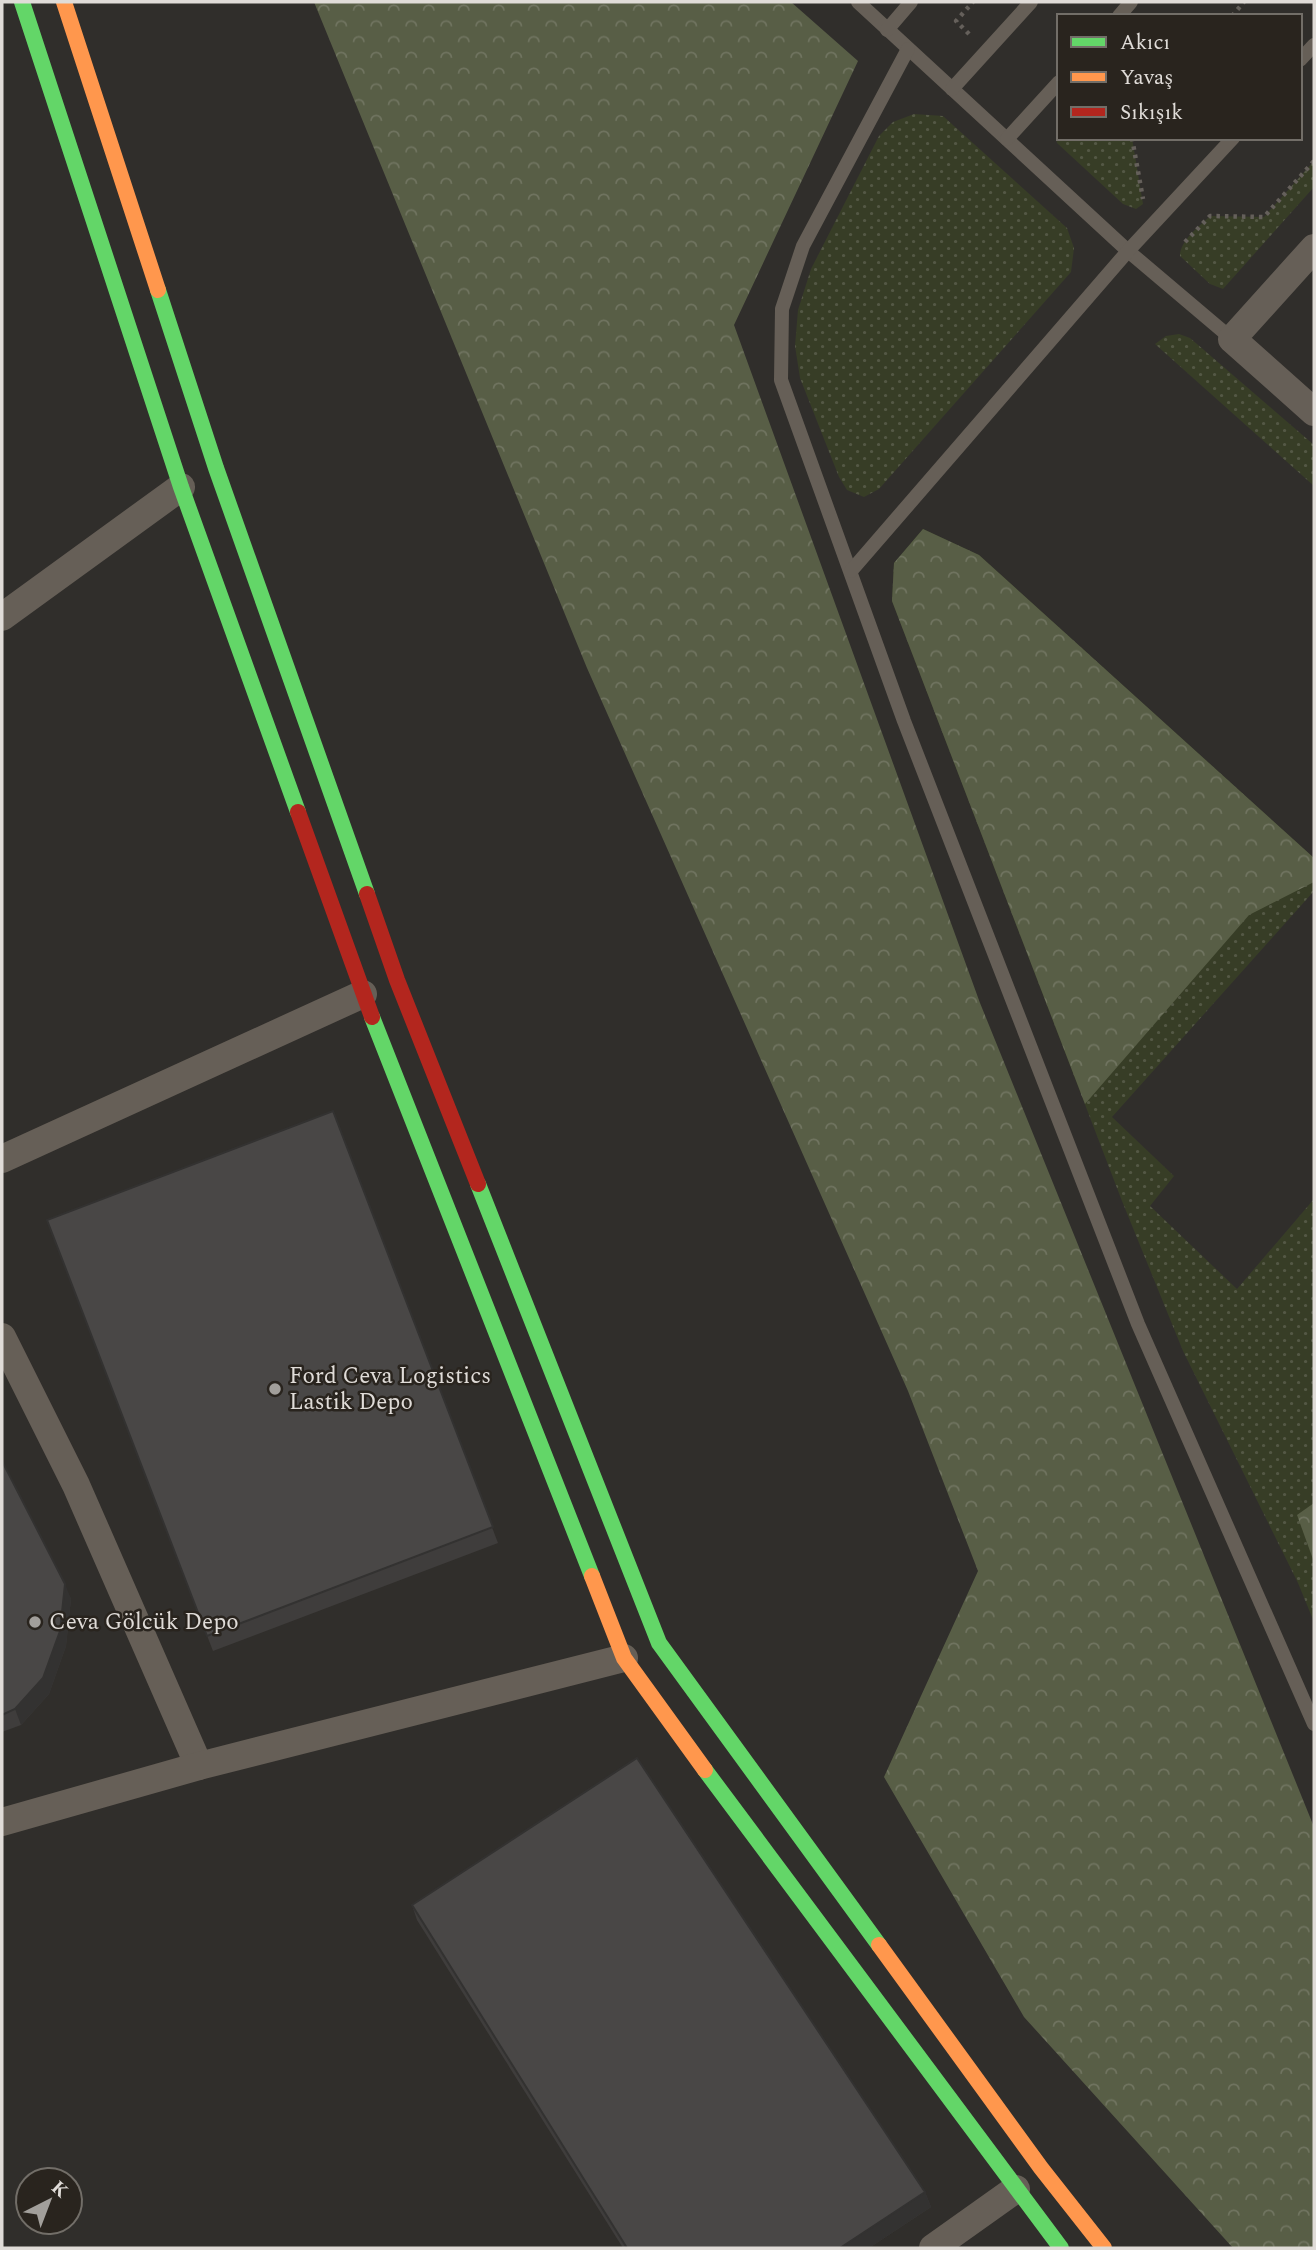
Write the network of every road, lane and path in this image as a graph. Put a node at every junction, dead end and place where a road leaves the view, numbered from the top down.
1 (22, 2) edge
2 (64, 2) edge
3 (858, 2) edge
4 (911, 2) edge
5 (973, 2) edge
6 (1031, 2) edge
7 (887, 30) junction
8 (975, 39) dead end
9 (1314, 45) edge
10 (908, 49) junction
11 (1302, 58) edge
12 (1057, 84) edge
13 (952, 89) junction
14 (1007, 139) junction
15 (1132, 140) edge
16 (1231, 140) edge
17 (1314, 161) edge
18 (1143, 204) dead end
19 (1185, 242) dead end
20 (1314, 248) edge
21 (1128, 251) junction
22 (1233, 339) junction
23 (1314, 412) edge
24 (181, 487) junction
25 (851, 570) junction
26 (2, 617) edge
27 (363, 993) junction
28 (2, 1159) edge
29 (2, 1337) edge
30 (624, 1658) junction
31 (1314, 1724) edge
32 (199, 1766) junction
33 (2, 1822) edge
34 (1016, 2189) junction
35 (933, 2248) edge
36 (1061, 2248) edge
37 (1104, 2248) edge

1 - 24 main road
2 - 37 main road
3 - 7 lane
4 - 7 lane
5 - 8 path
6 - 13 lane
7 - 10 lane
9 - 11 lane
10 - 13 lane
10 - 25 lane
12 - 14 lane
13 - 14 lane
14 - 21 lane
15 - 18 path
16 - 21 lane
17 - 19 path
20 - 22 street
21 - 22 lane
21 - 25 lane
22 - 23 street
24 - 26 street
24 - 27 main road
25 - 31 lane
27 - 28 street
27 - 30 main road
29 - 32 street
30 - 32 street
30 - 34 main road
32 - 33 street
34 - 35 street
34 - 36 main road

